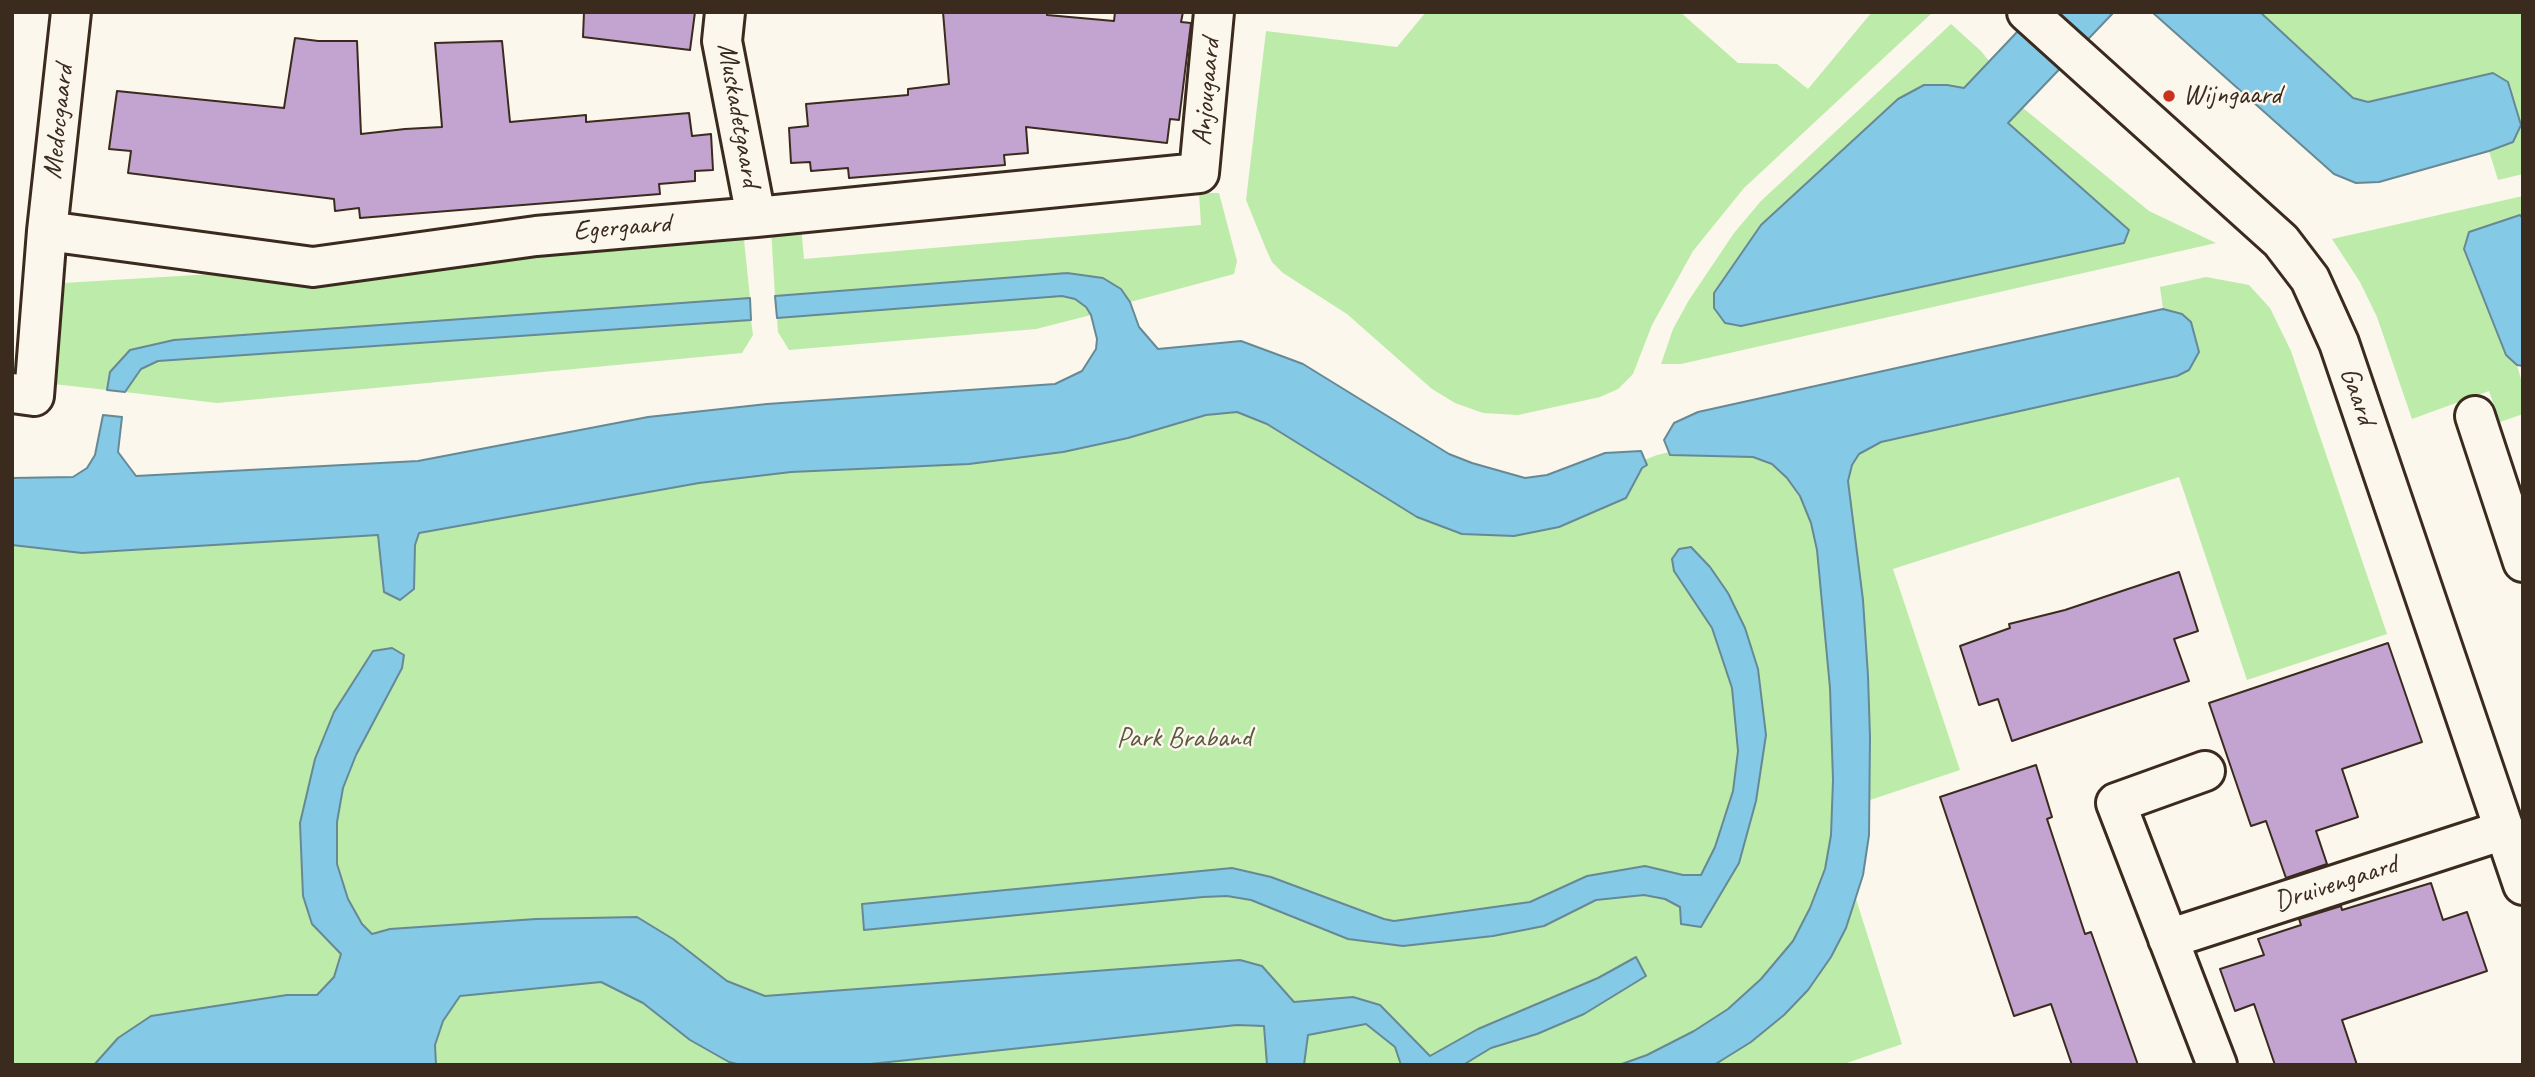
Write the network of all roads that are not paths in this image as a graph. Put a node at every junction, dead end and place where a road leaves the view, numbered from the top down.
1 (71, 12) edge
2 (725, 12) edge
3 (1214, 12) edge
4 (2027, 12) edge
5 (1199, 173) joint
6 (756, 217) junction
7 (47, 231) junction
8 (12, 393) edge
9 (2475, 416) dead end
10 (2523, 562) edge
11 (2205, 771) dead end
12 (2504, 830) junction
13 (2523, 885) edge
14 (2168, 939) junction
15 (2217, 1065) edge

1 - 7 street, Medocgaard
2 - 6 street, Muskadetgaard
3 - 5 street, Anjougaard
4 - 12 street, Gaard
5 - 6 street, Egergaard
6 - 7 street, Egergaard
7 - 8 street, Medocgaard
9 - 10 street
11 - 14 street
12 - 13 street, Gaard
12 - 14 street, Druivengaard
14 - 15 street

